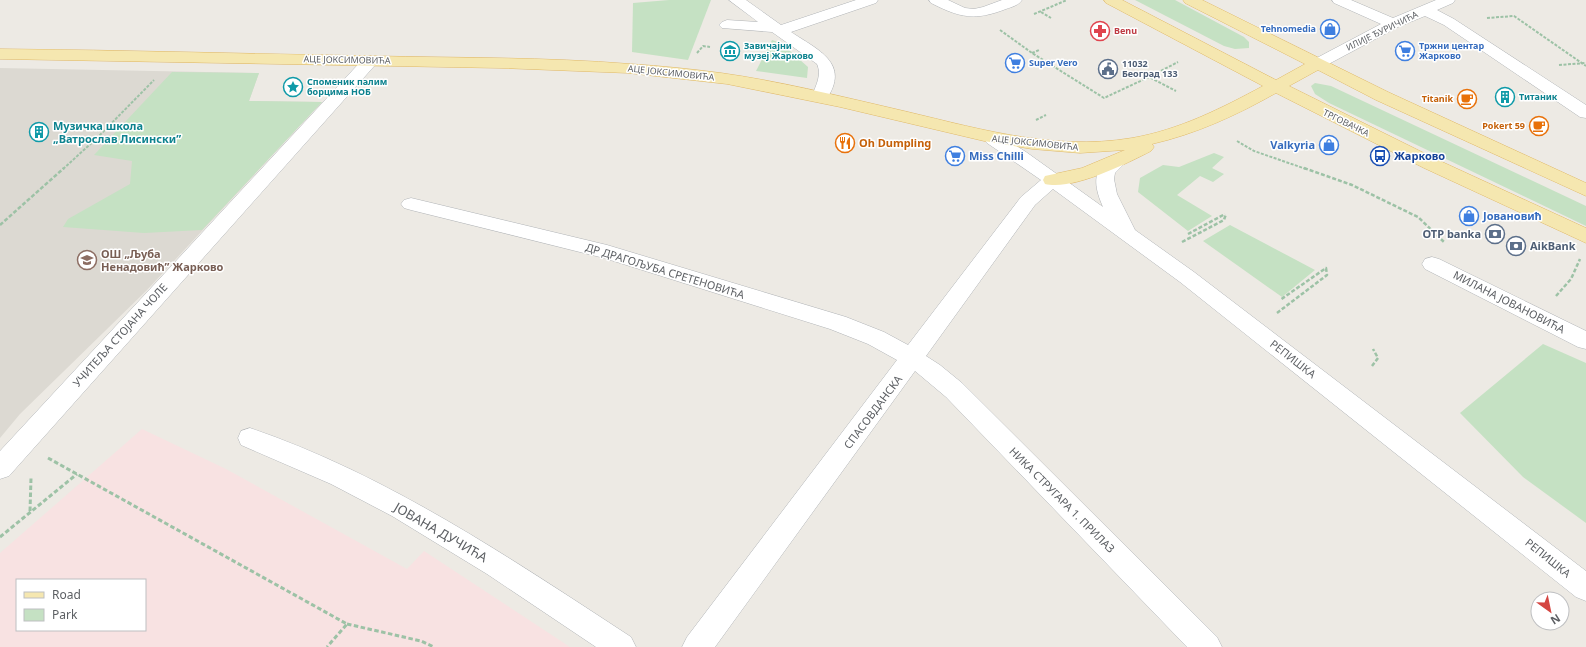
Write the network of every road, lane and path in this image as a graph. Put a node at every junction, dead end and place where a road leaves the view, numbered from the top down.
1 (736, 0) edge
2 (871, 0) edge
3 (936, 0) edge
4 (1015, 0) edge
5 (1067, 0) edge
6 (1111, 0) edge
7 (1190, 0) edge
8 (1339, 0) edge
9 (1448, 0) edge
10 (1425, 10) junction
11 (1040, 12) junction
12 (1028, 16) dead end
13 (1514, 16) dead end
14 (1051, 18) dead end
15 (1393, 24) junction
16 (727, 25) dead end
17 (1004, 26) dead end
18 (779, 29) junction
19 (710, 47) dead end
20 (1039, 50) dead end
21 (1032, 53) junction
22 (0, 54) edge
23 (697, 54) dead end
24 (1184, 59) dead end
25 (370, 61) junction
26 (1317, 64) junction
27 (1586, 66) edge
28 (1145, 75) dead end
29 (1149, 76) junction
30 (1275, 87) junction
31 (1176, 91) dead end
32 (142, 93) dead end
33 (820, 96) junction
34 (1586, 113) edge
35 (993, 139) junction
36 (1237, 141) dead end
37 (1112, 155) junction
38 (1052, 180) junction
39 (1586, 190) edge
40 (411, 204) dead end
41 (0, 225) edge
42 (1188, 234) dead end
43 (1129, 235) junction
44 (1586, 236) edge
45 (1192, 237) dead end
46 (1581, 257) dead end
47 (1432, 264) joint
48 (1559, 293) dead end
49 (1280, 300) dead end
50 (1288, 306) dead end
51 (1586, 341) edge
52 (1373, 349) dead end
53 (912, 358) junction
54 (1372, 366) dead end
55 (250, 438) dead end
56 (21, 443) junction
57 (0, 468) edge
58 (77, 474) junction
59 (0, 537) edge
60 (1586, 588) edge
61 (347, 624) junction
62 (327, 647) edge
63 (434, 647) edge
64 (621, 647) edge
65 (697, 647) edge
66 (1207, 647) edge

1 - 18 street
2 - 18 street
3 - 4 street
5 - 11 path
6 - 30 main road, ТРГОВАЧКА
7 - 26 main road
8 - 15 street
9 - 10 street, ИЛИЈЕ ЂУРИЧИЋА
10 - 15 street, ИЛИЈЕ ЂУРИЧИЋА
10 - 34 street
11 - 12 path
11 - 14 path
13 - 27 path
15 - 26 street, ИЛИЈЕ ЂУРИЧИЋА
16 - 18 street
17 - 21 path
18 - 33 street
19 - 23 path
20 - 21 path
21 - 29 path
22 - 25 main road, АЦЕ ЈОКСИМОВИЋА
24 - 29 path
25 - 33 main road, АЦЕ ЈОКСИМОВИЋА
25 - 56 street, УЧИТЕЉА СТОЈАНА ЧОЛЕ
26 - 30 main road
26 - 39 main road
28 - 29 path
29 - 31 path
30 - 37 main road
30 - 44 main road, ТРГОВАЧКА
32 - 41 path
33 - 35 main road, АЦЕ ЈОКСИМОВИЋА
35 - 37 main road, АЦЕ ЈОКСИМОВИЋА
35 - 38 street, РЕПИШКА
36 - 47 path
37 - 38 main road
37 - 43 street
38 - 43 street, РЕПИШКА
38 - 53 street, СПАСОВДАНСКА
40 - 53 street, ДР ДРАГОЉУБА СРЕТЕНОВИЋА
42 - 45 path
43 - 60 street, РЕПИШКА
46 - 48 path
47 - 51 street, МИЛАНА ЈОВАНОВИЋА
49 - 50 path
52 - 54 path
53 - 65 street, СПАСОВДАНСКА
53 - 66 street, НИКА СТРУГАРА 1. ПРИЛАЗ
55 - 64 street, ЈОВАНА ДУЧИЋА
56 - 57 street, УЧИТЕЉА СТОЈАНА ЧОЛЕ
56 - 58 path
58 - 59 path
58 - 61 path
61 - 62 path
61 - 63 path

